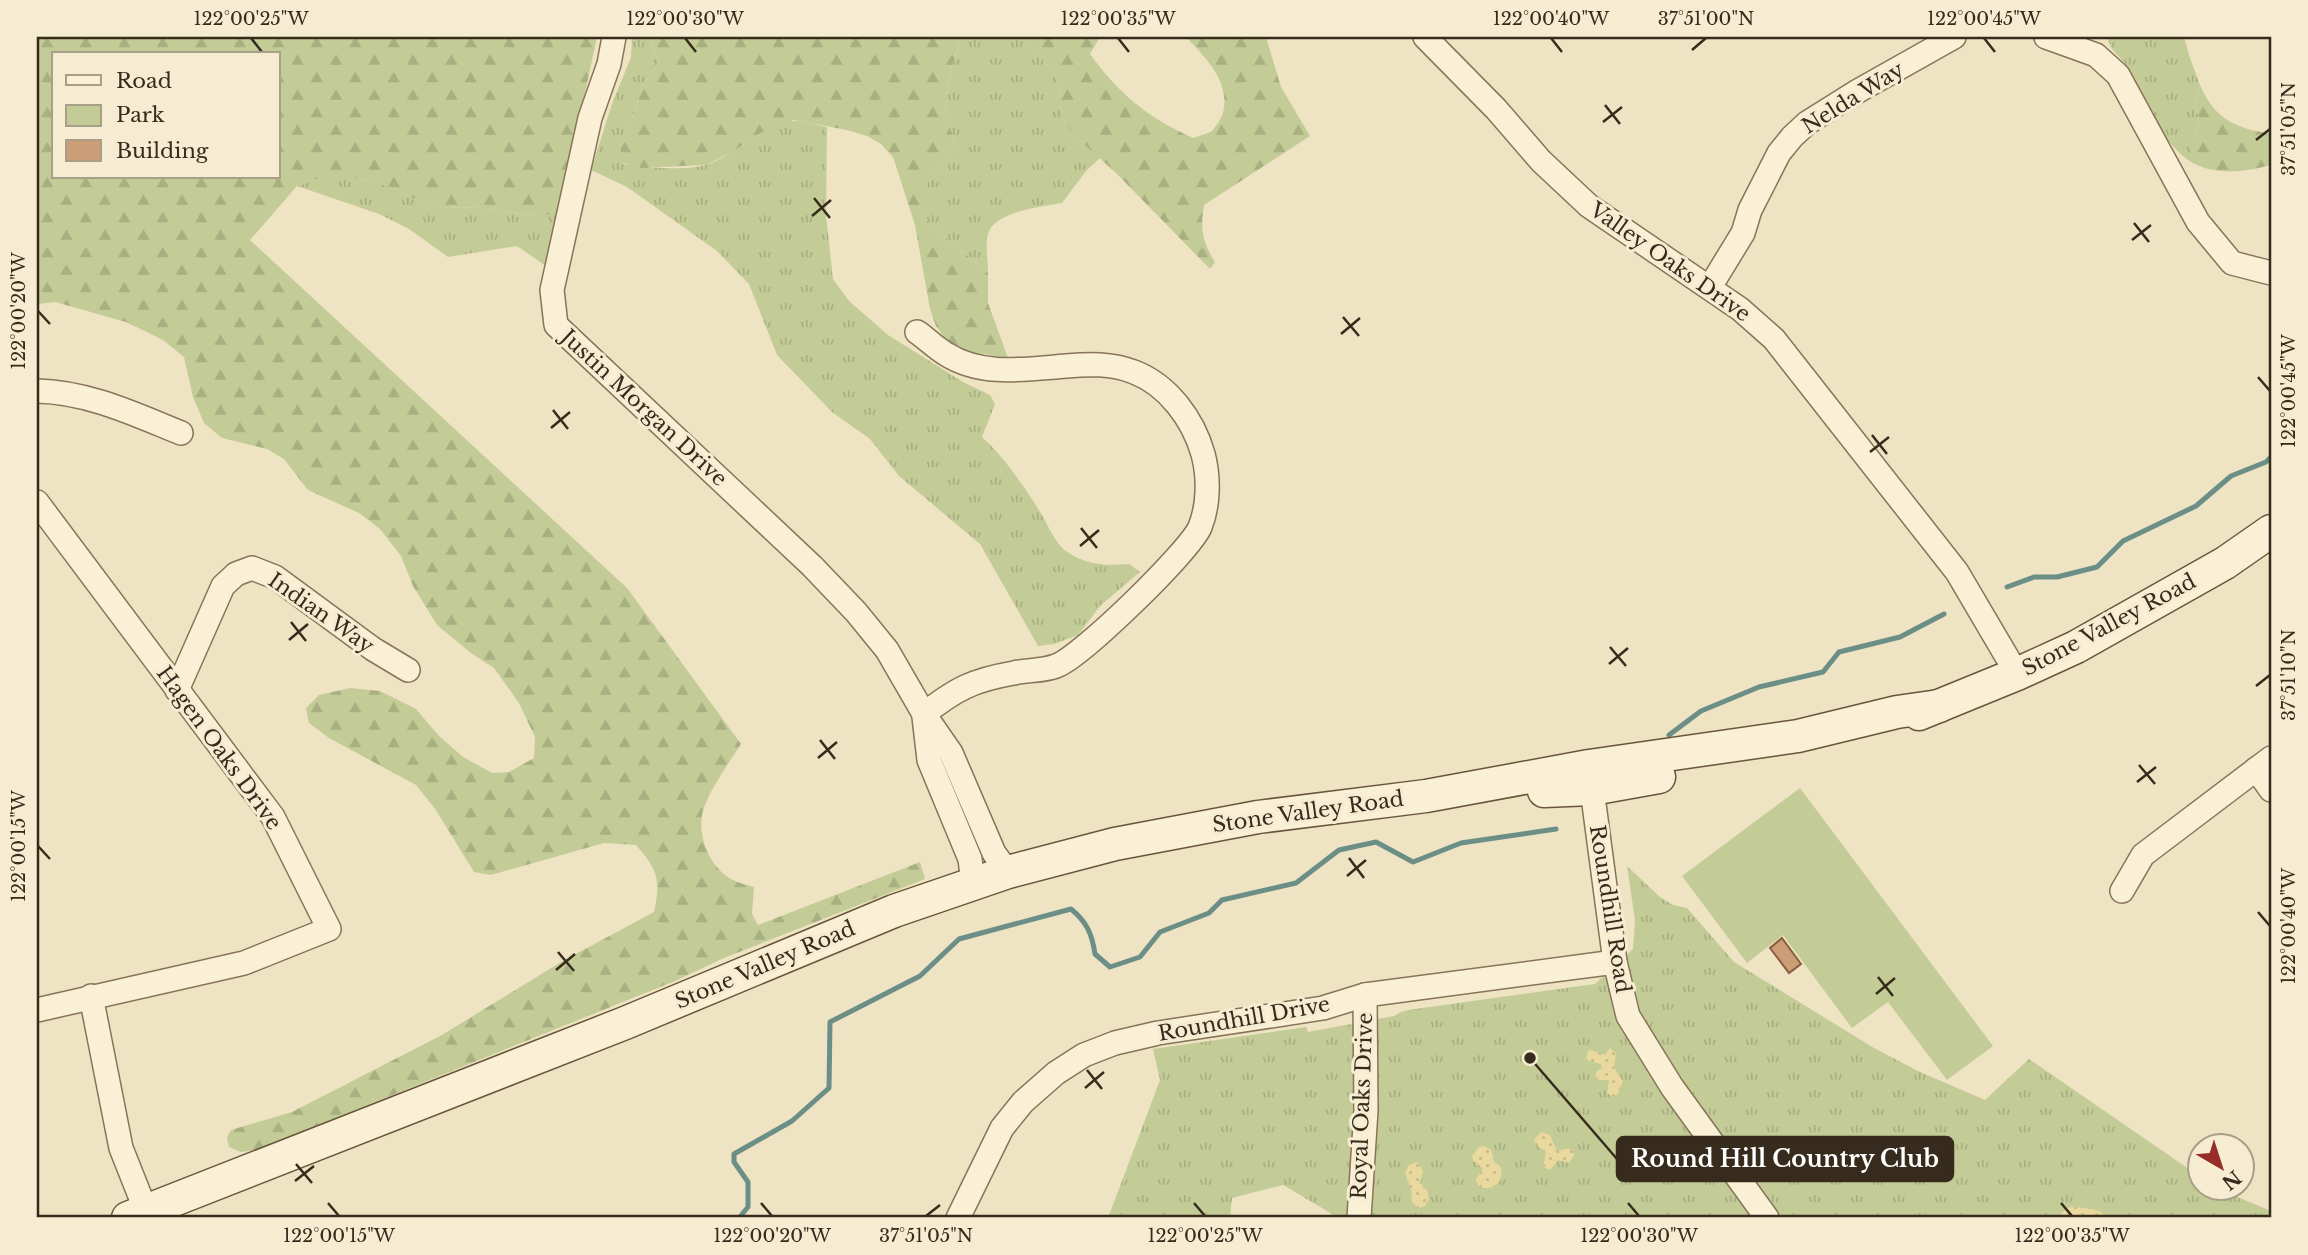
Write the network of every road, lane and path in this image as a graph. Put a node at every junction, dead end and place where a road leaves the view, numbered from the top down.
1 (614, 37) edge
2 (1425, 37) edge
3 (1954, 37) edge
4 (2046, 37) edge
5 (2271, 273) edge
6 (1710, 287) junction
7 (917, 332) dead end
8 (37, 391) edge
9 (181, 433) dead end
10 (37, 502) edge
11 (2271, 531) edge
12 (408, 670) dead end
13 (2017, 674) junction
14 (177, 690) junction
15 (924, 714) junction
16 (2264, 763) edge
17 (1590, 777) junction
18 (2271, 790) edge
19 (1008, 872) junction
20 (973, 883) junction
21 (2122, 891) dead end
22 (1615, 962) junction
23 (1365, 995) junction
24 (91, 996) junction
25 (37, 1010) edge
26 (137, 1215) edge
27 (958, 1218) edge
28 (1359, 1218) edge
29 (1767, 1218) edge

1 - 15 street, Justin Morgan Drive
2 - 6 street, Valley Oaks Drive
3 - 6 street, Nelda Way
4 - 5 street
6 - 13 street, Valley Oaks Drive
7 - 15 street
8 - 9 street
10 - 14 street, Hagen Oaks Drive
11 - 13 street, Stone Valley Road
12 - 14 street, Indian Way
13 - 17 street, Stone Valley Road
14 - 24 street, Hagen Oaks Drive
15 - 19 street, Justin Morgan Drive
15 - 20 street
16 - 18 street
16 - 21 street
17 - 19 street, Stone Valley Road
17 - 22 street, Roundhill Road
19 - 20 street, Stone Valley Road
20 - 26 street, Stone Valley Road
22 - 23 street, Roundhill Drive
22 - 29 street, Roundhill Road
23 - 27 street, Roundhill Drive
23 - 28 street, Royal Oaks Drive
24 - 25 street, Hagen Oaks Drive
24 - 26 street

